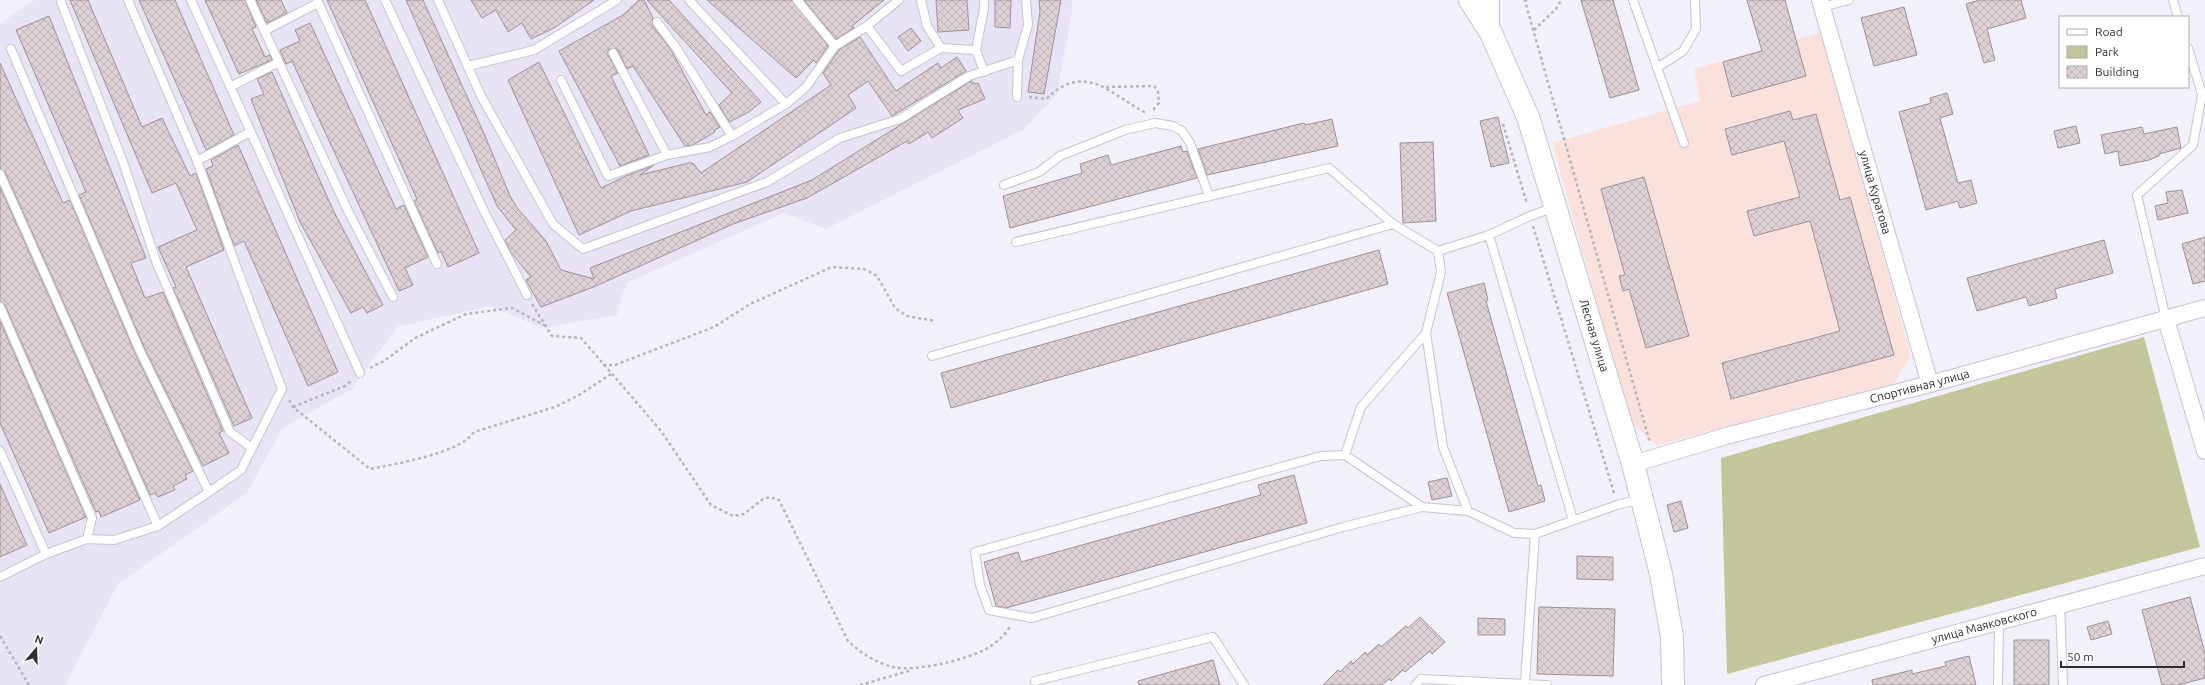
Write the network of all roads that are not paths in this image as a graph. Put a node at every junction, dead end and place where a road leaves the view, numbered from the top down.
1 (128, 0) edge
2 (191, 0) edge
3 (250, 0) edge
4 (385, 0) edge
5 (438, 0) edge
6 (617, 0) edge
7 (689, 0) edge
8 (797, 0) edge
9 (899, 0) edge
10 (922, 0) edge
11 (984, 0) edge
12 (1026, 0) edge
13 (1470, 0) edge
14 (1491, 0) edge
15 (1633, 0) edge
16 (1695, 0) edge
17 (1850, 0) edge
18 (2173, 0) edge
19 (60, 2) dead end
20 (318, 2) edge
21 (1821, 4) edge
22 (2178, 16) edge
23 (657, 22) dead end
24 (867, 26) junction
25 (264, 31) junction
26 (1491, 33) junction
27 (835, 46) junction
28 (941, 48) junction
29 (11, 49) dead end
30 (976, 50) junction
31 (2189, 51) edge
32 (613, 53) dead end
33 (1018, 60) junction
34 (279, 62) junction
35 (468, 66) junction
36 (1657, 68) junction
37 (984, 72) junction
38 (561, 80) dead end
39 (230, 87) junction
40 (1017, 97) road end
41 (786, 104) junction
42 (250, 132) junction
43 (732, 136) junction
44 (1684, 143) dead end
45 (667, 155) junction
46 (197, 161) junction
47 (0, 174) edge
48 (1004, 185) dead end
49 (1209, 196) junction
50 (1556, 207) junction
51 (1393, 224) junction
52 (1489, 235) junction
53 (1016, 242) dead end
54 (1438, 251) junction
55 (437, 264) dead end
56 (527, 294) road end
57 (393, 297) dead end
58 (0, 307) edge
59 (2205, 308) edge
60 (2166, 319) junction
61 (1426, 333) junction
62 (932, 356) dead end
63 (360, 373) road end
64 (1930, 384) junction
65 (252, 448) junction
66 (0, 451) edge
67 (2205, 451) edge
68 (1345, 455) junction
69 (1633, 464) junction
70 (209, 492) junction
71 (1642, 499) junction
72 (1422, 507) junction
73 (1468, 512) junction
74 (1573, 520) junction
75 (158, 526) junction
76 (1535, 534) junction
77 (87, 540) junction
78 (46, 554) junction
79 (2205, 566) edge
80 (0, 577) edge
81 (2060, 605) junction
82 (1999, 621) junction
83 (1035, 681) dead end
84 (1525, 683) junction
85 (1244, 685) edge
86 (1415, 685) edge
87 (1547, 685) edge
88 (1673, 685) edge
89 (1765, 685) edge
90 (1998, 685) edge
91 (2063, 685) edge

1 - 46 lane
2 - 39 lane
3 - 25 lane
4 - 56 lane
5 - 35 lane
6 - 35 lane
7 - 41 lane
8 - 27 lane
9 - 24 lane
10 - 28 lane
11 - 30 lane
12 - 33 lane
13 - 26 main road, Лесная улица
14 - 26 street
15 - 36 lane
16 - 36 lane
17 - 21 lane
18 - 22 lane
19 - 65 lane
20 - 25 lane
20 - 55 lane
21 - 64 street, улица Куратова
23 - 43 lane
24 - 27 lane
24 - 28 lane
25 - 34 lane
26 - 50 main road, Лесная улица
27 - 41 lane
28 - 30 lane
29 - 70 lane
30 - 37 lane
31 - 60 lane
32 - 45 lane
33 - 37 lane
33 - 40 lane
34 - 39 lane
34 - 57 lane
35 - 37 lane
36 - 44 lane
38 - 45 lane
39 - 42 lane
41 - 43 lane
42 - 46 lane
42 - 63 lane
43 - 45 lane
46 - 65 lane
47 - 75 lane
48 - 49 lane
49 - 51 lane
49 - 53 lane
50 - 52 lane
50 - 69 main road, Лесная улица
51 - 54 lane
51 - 62 lane
52 - 54 lane
52 - 74 lane
54 - 61 lane
58 - 77 lane
59 - 60 street, Спортивная улица
60 - 64 street, Спортивная улица
60 - 67 street
61 - 68 lane
61 - 73 lane
64 - 69 street, Спортивная улица
65 - 70 lane
66 - 78 lane
68 - 72 lane
68 - 72 lane
69 - 71 main road, Лесная улица
70 - 75 lane
71 - 74 lane
71 - 88 main road, Лесная улица
72 - 73 lane
73 - 76 lane
74 - 76 lane
75 - 77 lane
76 - 84 lane
77 - 78 lane
78 - 80 lane
79 - 81 street, улица Маяковского
81 - 82 street, улица Маяковского
81 - 91 lane
82 - 89 street, улица Маяковского
82 - 90 lane
83 - 85 lane
84 - 86 lane
84 - 87 lane

